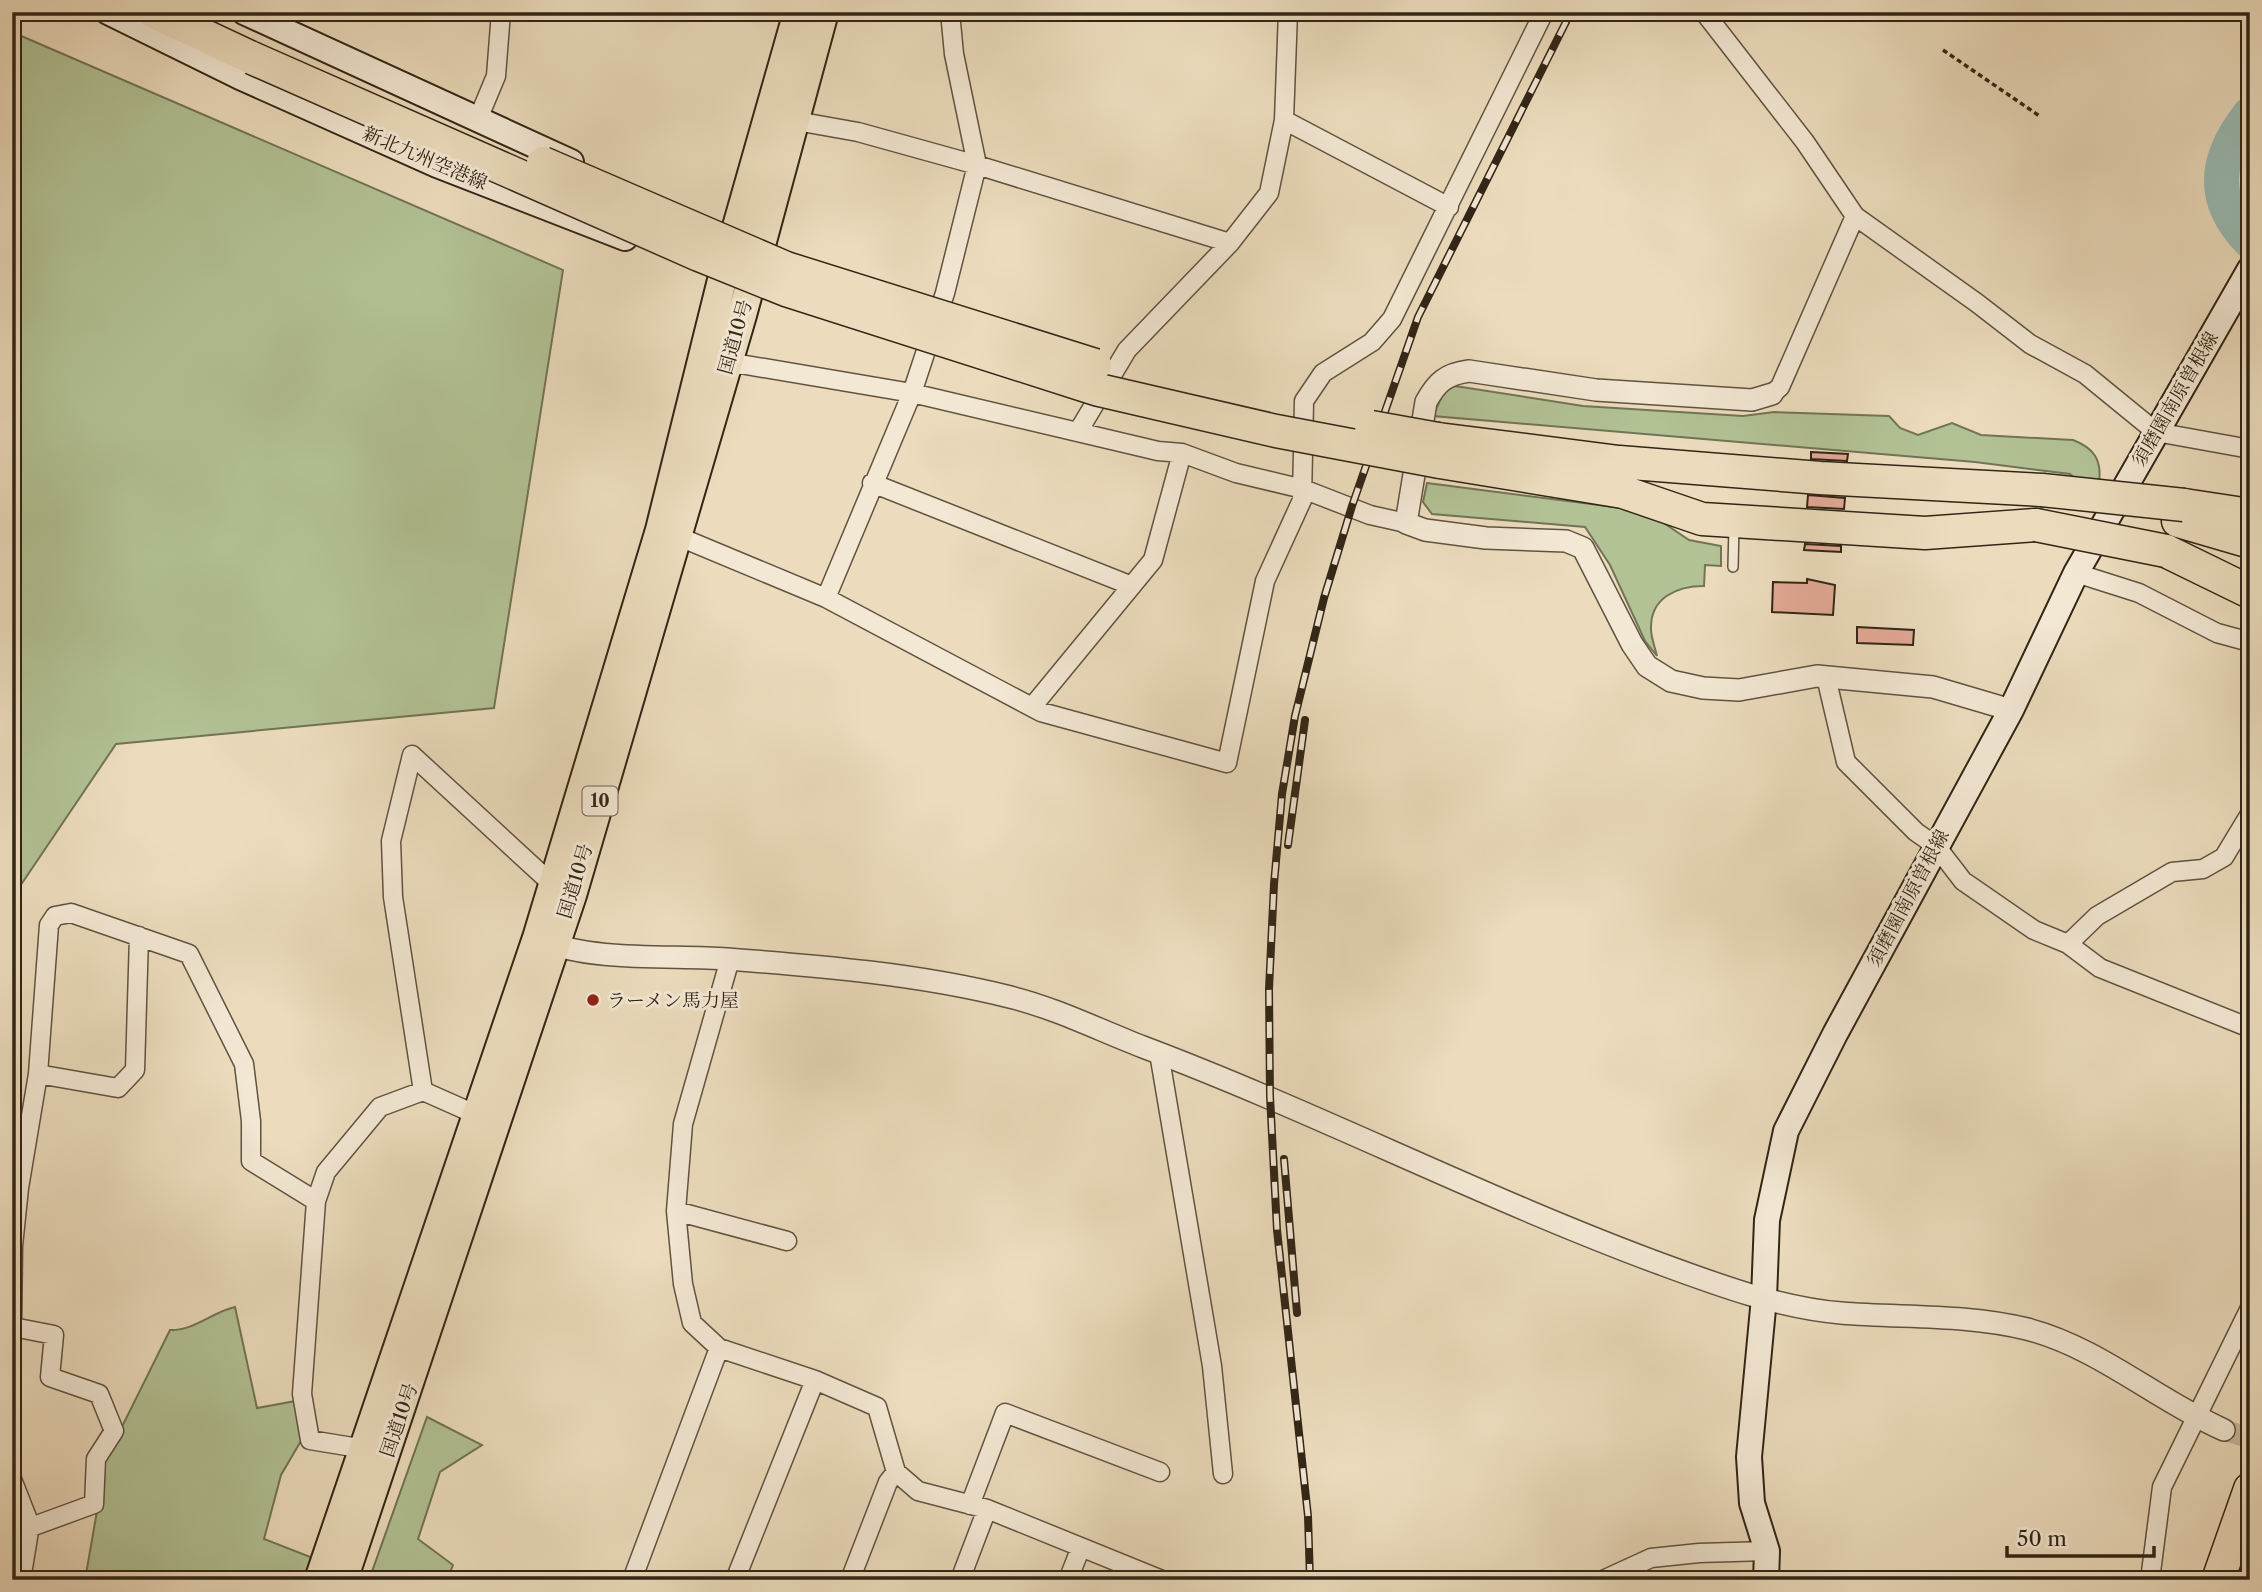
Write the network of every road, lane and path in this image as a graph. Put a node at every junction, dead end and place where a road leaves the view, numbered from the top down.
1 (108, 12) edge
2 (154, 12) edge
3 (197, 12) edge
4 (244, 12) edge
5 (501, 12) edge
6 (798, 12) edge
7 (824, 12) edge
8 (950, 12) edge
9 (1288, 12) edge
10 (1544, 12) edge
11 (1703, 12) edge
12 (255, 49) junction
13 (1943, 50) dead end
14 (2041, 117) dead end
15 (781, 118) junction
16 (478, 119) junction
17 (1283, 120) junction
18 (976, 165) junction
19 (1448, 207) junction
20 (1855, 216) junction
21 (733, 238) junction
22 (1230, 243) junction
23 (758, 251) junction
24 (2250, 269) edge
25 (723, 276) junction
26 (749, 286) junction
27 (937, 314) junction
28 (926, 348) junction
29 (727, 368) junction
30 (912, 393) junction
31 (1772, 394) joint
32 (1079, 430) junction
33 (2156, 432) junction
34 (2250, 449) edge
35 (1439, 451) junction
36 (1182, 453) junction
37 (872, 483) junction
38 (1303, 489) junction
39 (2181, 512) junction
40 (2250, 515) edge
41 (1735, 522) junction
42 (1406, 523) junction
43 (669, 533) junction
44 (2250, 542) edge
45 (2166, 551) junction
46 (1732, 567) dead end
47 (2250, 568) edge
48 (2076, 573) junction
49 (1132, 586) junction
50 (2250, 592) edge
51 (826, 598) junction
52 (2250, 642) edge
53 (1826, 677) junction
54 (1032, 707) junction
55 (2011, 710) junction
56 (2250, 814) edge
57 (1936, 846) junction
58 (551, 883) junction
59 (139, 936) junction
60 (546, 942) junction
61 (2068, 944) junction
62 (730, 959) junction
63 (2250, 1028) edge
64 (1159, 1053) junction
65 (38, 1074) junction
66 (423, 1091) junction
67 (488, 1119) junction
68 (316, 1201) junction
69 (676, 1211) junction
70 (787, 1241) dead end
71 (1764, 1298) junction
72 (2250, 1308) edge
73 (13, 1327) edge
74 (719, 1348) junction
75 (816, 1380) junction
76 (2196, 1417) junction
77 (2224, 1430) tunnel mouth
78 (376, 1452) junction
79 (896, 1472) junction
80 (1160, 1472) dead end
81 (1223, 1474) dead end
82 (12, 1479) edge
83 (2250, 1489) edge
84 (979, 1507) junction
85 (30, 1525) junction
86 (12, 1534) edge
87 (2250, 1539) edge
88 (1081, 1547) junction
89 (1767, 1551) junction
90 (21, 1580) edge
91 (319, 1580) edge
92 (344, 1580) edge
93 (632, 1580) edge
94 (735, 1580) edge
95 (850, 1580) edge
96 (960, 1580) edge
97 (1068, 1580) edge
98 (1163, 1580) edge
99 (1603, 1580) edge
100 (1766, 1580) edge
101 (2150, 1580) edge
102 (2218, 1580) edge
103 (2233, 1580) edge

1 - 25 main road, 新北九州空港線
2 - 12 highway
3 - 12 highway
4 - 16 main road
5 - 16 street
6 - 15 highway, 国道10号 / 10
7 - 15 highway, 国道10号 / 10
8 - 18 street
9 - 17 street
10 - 19 street
11 - 20 street
12 - 35 highway, bridge
13 - 14 path
15 - 18 street
15 - 21 highway, 国道10号 / 10
15 - 23 highway, 国道10号 / 10
16 - 21 main road
17 - 19 street
17 - 22 street
18 - 22 street
18 - 27 street
19 - 38 street
20 - 31 street
20 - 33 street
21 - 23 main road
21 - 25 highway, 国道10号 / 10
22 - 32 street
23 - 26 highway, 国道10号 / 10
23 - 27 street
24 - 33 main road, 須磨園南原曽根線
25 - 26 main road, 新北九州空港線
25 - 43 highway, 国道10号 / 10
26 - 28 street
26 - 29 highway, 国道10号 / 10
27 - 28 street
28 - 30 street
29 - 30 street
29 - 43 highway, 国道10号 / 10
30 - 32 street
30 - 37 street
31 - 42 street
32 - 36 street
33 - 34 street
33 - 48 main road, 須磨園南原曽根線
35 - 39 highway, bridge
35 - 41 highway
36 - 38 street
36 - 49 street
37 - 49 street
37 - 51 street
38 - 42 street
38 - 54 street
39 - 40 highway
39 - 44 highway
41 - 45 highway, bridge
41 - 46 lane
42 - 53 street
43 - 51 street
43 - 58 highway, 国道10号 / 10
43 - 60 highway, 国道10号 / 10
45 - 47 highway
45 - 50 highway
48 - 52 street
48 - 55 main road, 須磨園南原曽根線
49 - 54 street
51 - 54 street
53 - 55 street
53 - 57 street
55 - 57 main road, 須磨園南原曽根線
56 - 61 street
57 - 61 street
57 - 71 main road, 須磨園南原曽根線
58 - 60 highway, 国道10号 / 10
58 - 66 street
59 - 65 street
59 - 65 street
59 - 68 street
60 - 62 street
60 - 67 highway, 国道10号 / 10
61 - 63 street
62 - 64 street
62 - 69 street
64 - 71 street
64 - 81 street
65 - 73 street
66 - 67 street
66 - 68 street
67 - 78 highway, 国道10号 / 10
68 - 78 street
69 - 70 street
69 - 74 street
71 - 76 street
71 - 89 main road, 須磨園南原曽根線
72 - 76 street
73 - 85 street
74 - 75 street
74 - 93 street
75 - 79 street
75 - 94 street
76 - 77 street
76 - 101 street
78 - 91 highway, 国道10号 / 10
78 - 92 highway, 国道10号 / 10
79 - 84 street
79 - 95 street
80 - 84 street
82 - 85 street
83 - 102 highway
84 - 88 street
84 - 96 street
85 - 86 street
85 - 90 street
87 - 103 highway
88 - 97 street
88 - 98 street
89 - 99 street
89 - 100 main road, 須磨園南原曽根線

